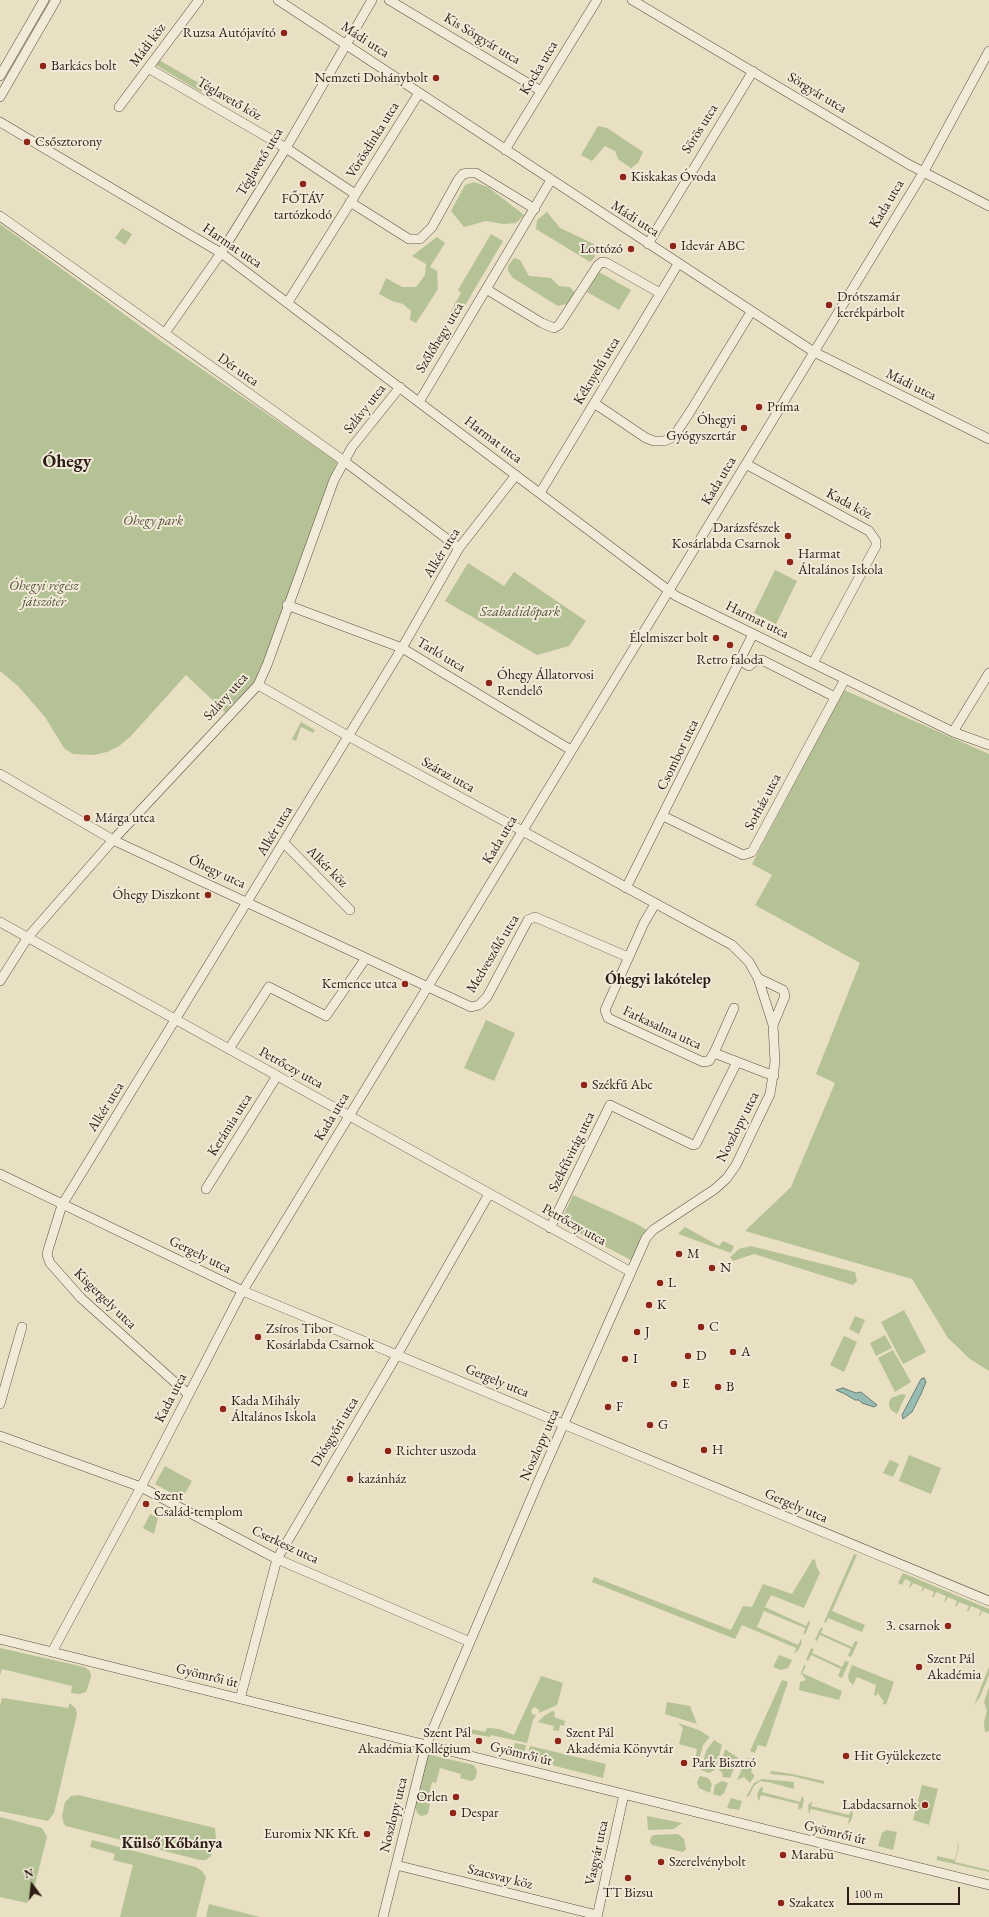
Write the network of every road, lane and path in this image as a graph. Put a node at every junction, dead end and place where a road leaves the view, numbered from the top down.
1 (44, 0) edge
2 (56, 0) edge
3 (198, 0) edge
4 (278, 0) edge
5 (372, 0) edge
6 (389, 0) edge
7 (597, 0) edge
8 (632, 0) edge
9 (346, 44) junction
10 (989, 51) edge
11 (148, 68) junction
12 (753, 71) junction
13 (0, 76) edge
14 (541, 91) junction
15 (419, 93) junction
16 (0, 97) edge
17 (119, 107) dead end
18 (0, 122) edge
19 (286, 148) junction
20 (505, 150) junction
21 (923, 172) junction
22 (552, 180) junction
23 (353, 198) junction
24 (989, 206) edge
25 (535, 209) junction
26 (0, 216) edge
27 (648, 244) junction
28 (221, 253) junction
29 (678, 264) junction
30 (486, 289) junction
31 (660, 293) junction
32 (288, 302) junction
33 (751, 312) junction
34 (165, 333) junction
35 (814, 352) junction
36 (400, 387) junction
37 (419, 402) junction
38 (594, 403) junction
39 (989, 439) edge
40 (344, 461) junction
41 (746, 464) junction
42 (516, 475) junction
43 (540, 493) junction
44 (458, 548) junction
45 (669, 590) junction
46 (287, 606) junction
47 (753, 634) junction
48 (402, 648) junction
49 (740, 660) junction
50 (813, 663) junction
51 (989, 673) edge
52 (845, 679) junction
53 (258, 685) junction
54 (835, 697) junction
55 (954, 732) junction
56 (348, 736) junction
57 (989, 745) edge
58 (571, 750) junction
59 (0, 774) edge
60 (663, 816) junction
61 (522, 831) junction
62 (113, 840) junction
63 (284, 843) junction
64 (626, 888) junction
65 (247, 902) junction
66 (655, 904) junction
67 (350, 910) dead end
68 (0, 922) edge
69 (28, 937) junction
70 (628, 957) junction
71 (366, 958) junction
72 (758, 978) junction
73 (0, 981) edge
74 (427, 986) junction
75 (734, 1008) dead end
76 (176, 1020) junction
77 (772, 1025) junction
78 (229, 1049) junction
79 (714, 1053) junction
80 (737, 1062) junction
81 (277, 1076) junction
82 (774, 1076) junction
83 (349, 1116) junction
84 (0, 1174) edge
85 (206, 1189) dead end
86 (489, 1194) junction
87 (62, 1205) junction
88 (550, 1228) junction
89 (631, 1272) junction
90 (243, 1291) junction
91 (22, 1327) dead end
92 (397, 1355) junction
93 (188, 1394) junction
94 (0, 1404) edge
95 (564, 1424) junction
96 (0, 1436) edge
97 (141, 1488) junction
98 (277, 1559) junction
99 (989, 1601) edge
100 (0, 1639) edge
101 (470, 1642) junction
102 (52, 1652) junction
103 (240, 1699) junction
104 (426, 1745) junction
105 (624, 1794) junction
106 (396, 1865) junction
107 (989, 1885) edge
108 (597, 1916) edge
109 (383, 1917) edge

1 - 13 street
2 - 16 street
3 - 11 street, Mádi köz
4 - 9 street, Mádi utca
5 - 9 street, Téglavető utca
6 - 14 street, Kis Sörgyár utca
7 - 14 street, Kocka utca
8 - 12 street, Sörgyár utca
9 - 15 street, Mádi utca
9 - 19 street, Téglavető utca
10 - 21 street, Kada utca
11 - 17 street, Mádi köz
11 - 19 street, Téglavető köz
12 - 21 street, Sörgyár utca
12 - 27 street, Sörös utca
14 - 20 street, Kocka utca
15 - 20 street, Mádi utca
15 - 23 street, Vörösdinka utca
18 - 28 street, Harmat utca
19 - 23 street, Téglavető köz
19 - 28 street, Téglavető utca
20 - 22 street, Mádi utca
21 - 24 street, Sörgyár utca
21 - 35 street, Kada utca
22 - 25 street, Szőlőhegy utca
22 - 27 street, Mádi utca
23 - 25 street
23 - 32 street, Vörösdinka utca
25 - 30 street, Szőlőhegy utca
26 - 34 street, Dér utca
27 - 29 street, Mádi utca
28 - 32 street, Harmat utca
28 - 34 street, Téglavető utca
29 - 31 street, Kéknyelű utca
29 - 33 street, Mádi utca
30 - 31 street
30 - 37 street, Szőlőhegy utca
31 - 38 street, Kéknyelű utca
32 - 36 street, Harmat utca
33 - 35 street, Mádi utca
33 - 38 street
34 - 40 street, Dér utca
35 - 39 street, Mádi utca
35 - 41 street, Kada utca
36 - 37 street, Harmat utca
36 - 40 street, Szlávy utca
37 - 42 street, Harmat utca
38 - 43 street, Kéknyelű utca
40 - 44 street, Dér utca
40 - 46 street, Szlávy utca
41 - 45 street, Kada utca
41 - 50 street, Kada köz
42 - 43 street, Harmat utca
42 - 44 street, Alkér utca
43 - 45 street, Harmat utca
44 - 48 street, Alkér utca
45 - 47 street, Harmat utca
45 - 58 street, Kada utca
46 - 48 street, Tarló utca
46 - 53 street, Szlávy utca
47 - 49 street, Csombor utca
47 - 50 street, Harmat utca
48 - 56 street, Alkér utca
48 - 58 street, Tarló utca
49 - 54 street
49 - 60 street, Csombor utca
50 - 52 street, Harmat utca
51 - 55 street
52 - 54 street, Sorház utca
52 - 55 street, Harmat utca
53 - 56 street, Száraz utca
53 - 62 street, Szlávy utca
54 - 60 street, Sorház utca
55 - 57 street, Harmat utca
56 - 61 street, Száraz utca
56 - 63 street, Alkér utca
58 - 61 street, Kada utca
59 - 62 street, Óhegy utca
60 - 64 street, Csombor utca
61 - 64 street, Száraz utca
61 - 74 street, Kada utca
62 - 65 street, Óhegy utca
62 - 69 street, Szlávy utca
63 - 65 street, Alkér utca
63 - 67 street, Alkér köz
64 - 66 street, Noszlopy utca
65 - 71 street, Óhegy utca
65 - 76 street, Alkér utca
66 - 70 street, Farkasalma utca
66 - 72 street, Noszlopy utca
68 - 69 street, Petrőczy utca
69 - 73 street, Szlávy utca
69 - 76 street, Petrőczy utca
70 - 74 street, Medveszőlő utca
70 - 79 street, Farkasalma utca
71 - 74 street, Óhegy utca
71 - 78 street
72 - 77 street, Noszlopy utca
72 - 77 street, Noszlopy utca
74 - 83 street, Kada utca
75 - 79 street
76 - 78 street, Petrőczy utca
76 - 87 street, Alkér utca
77 - 82 street, Noszlopy utca
78 - 81 street, Petrőczy utca
79 - 80 street, Farkasalma utca
80 - 82 street, Farkasalma utca
80 - 88 street, Székfűvirág utca
81 - 83 street, Petrőczy utca
81 - 85 street, Kerámia utca
82 - 89 street, Noszlopy utca
83 - 86 street, Petrőczy utca
83 - 90 street, Kada utca
84 - 87 street, Gergely utca
86 - 88 street, Petrőczy utca
86 - 92 street, Diósgyőri utca
87 - 90 street, Gergely utca
87 - 93 street, Kisgergely utca
88 - 89 street, Petrőczy utca
89 - 95 street, Noszlopy utca
90 - 92 street, Gergely utca
90 - 93 street, Kada utca
91 - 94 street
92 - 95 street, Gergely utca
92 - 98 street, Diósgyőri utca
93 - 97 street, Kada utca
95 - 99 street, Gergely utca
95 - 101 street, Noszlopy utca
96 - 97 street, Cserkesz utca
97 - 98 street, Cserkesz utca
97 - 102 street, Kada utca
98 - 101 street, Cserkesz utca
98 - 103 street, Diósgyőri utca
100 - 102 street, Gyömrői út
101 - 104 street, Noszlopy utca
102 - 103 street, Gyömrői út
103 - 104 street, Gyömrői út
104 - 105 street, Gyömrői út
104 - 106 street, Noszlopy utca
105 - 107 street, Gyömrői út
105 - 108 street, Vasgyár utca
106 - 108 street, Szacsvay köz
106 - 109 street, Noszlopy utca

